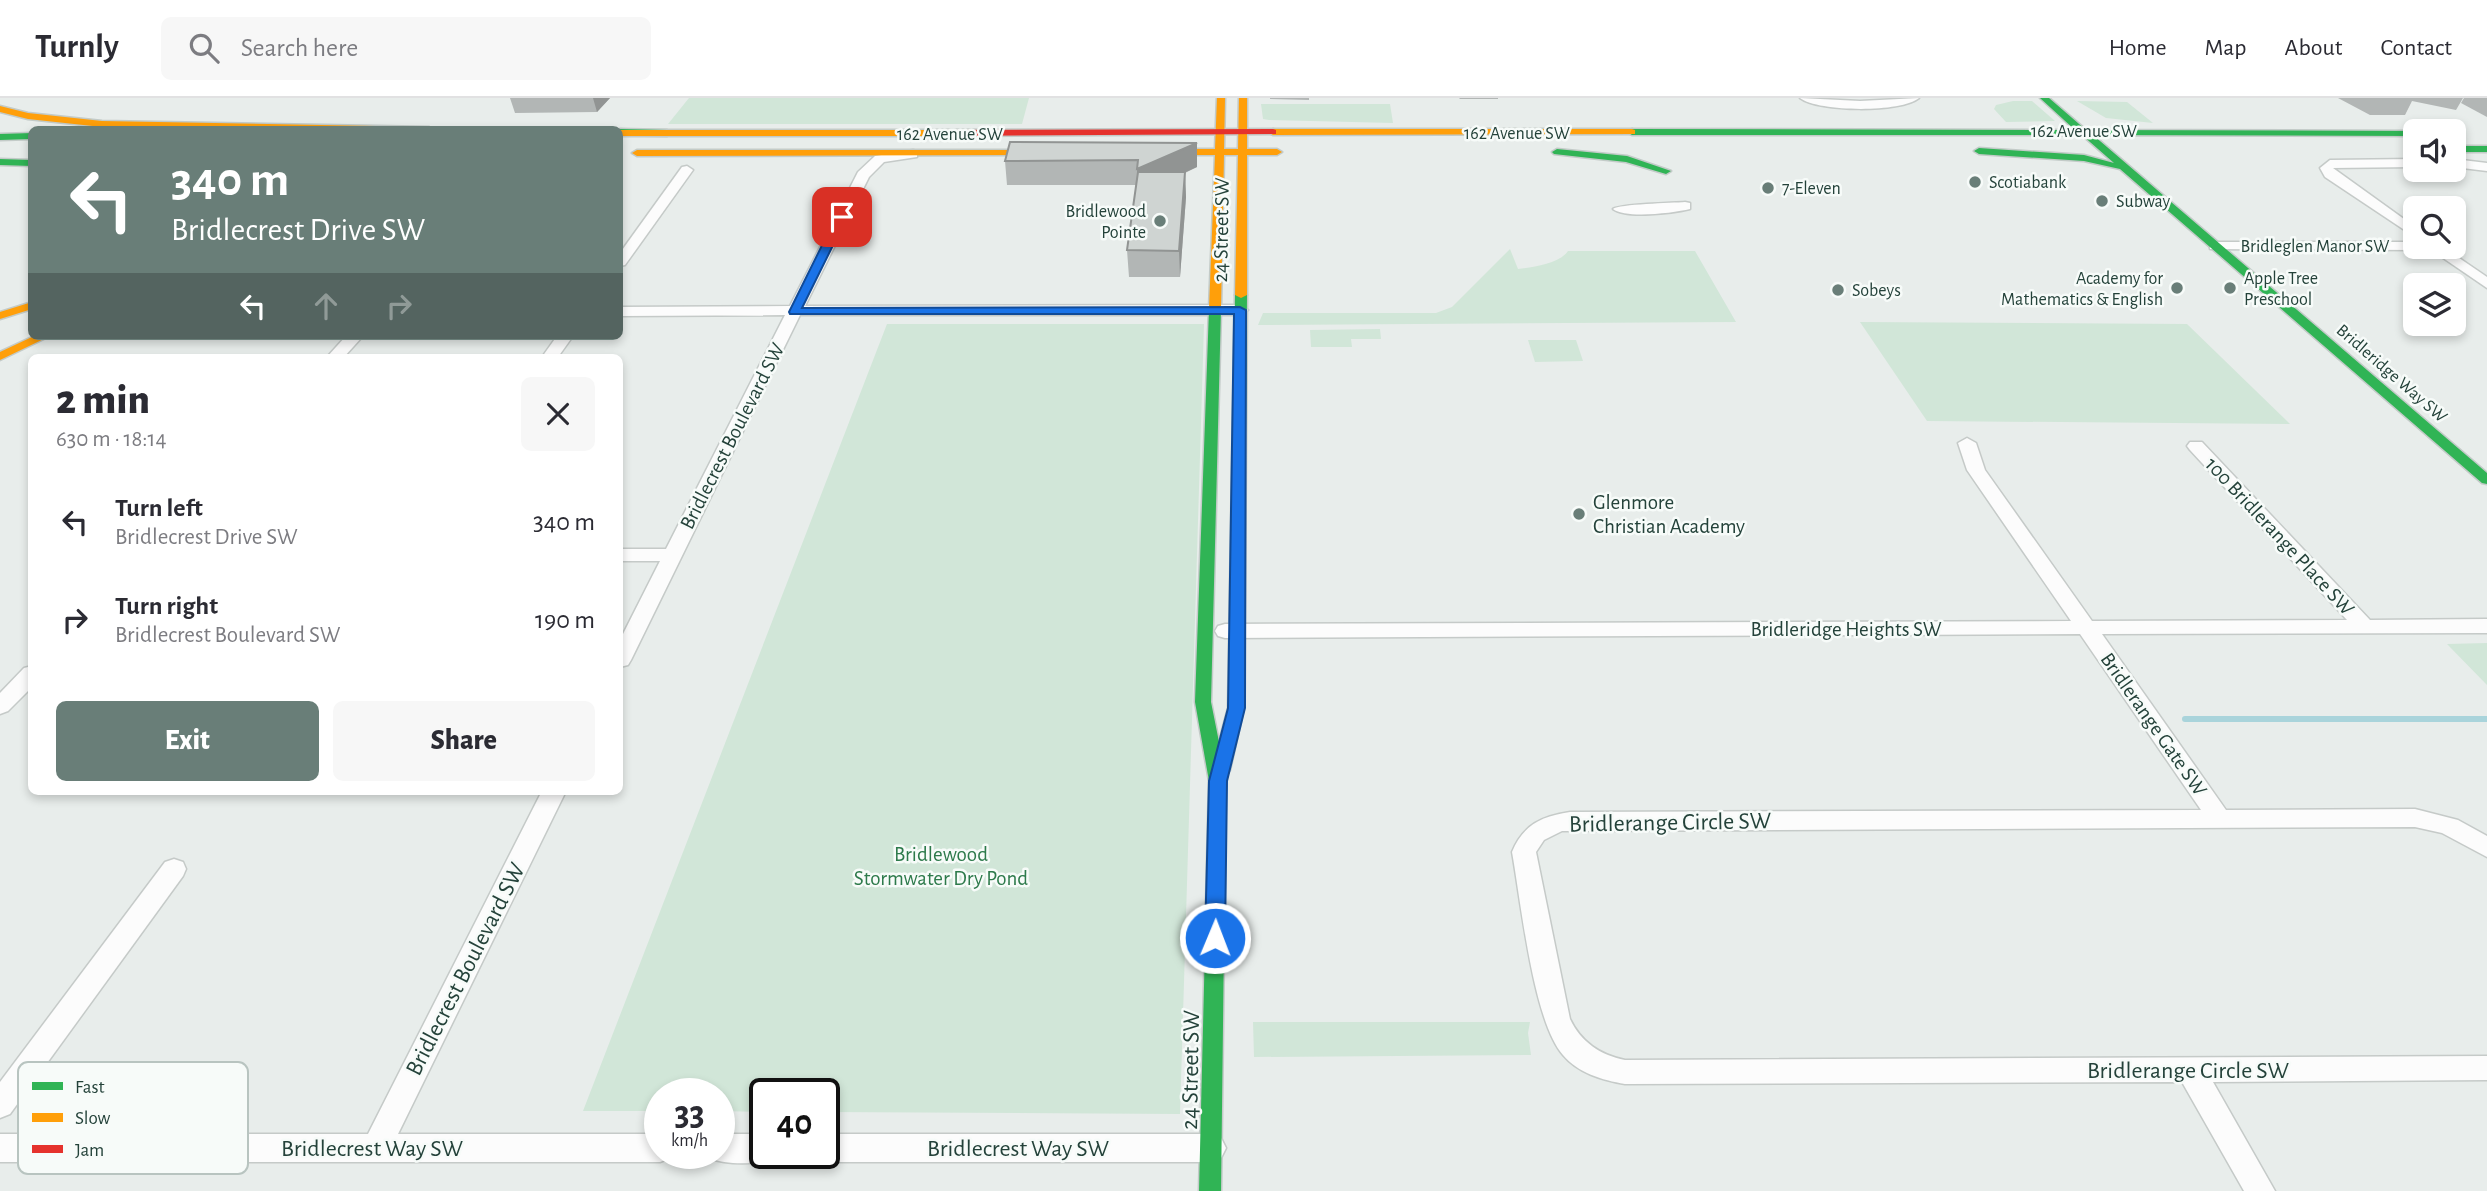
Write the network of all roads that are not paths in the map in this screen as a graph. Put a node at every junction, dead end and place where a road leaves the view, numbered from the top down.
1 (1221, 98) edge
2 (1806, 98) edge
3 (1913, 98) edge
4 (2043, 98) edge
5 (2062, 98) edge
6 (0, 109) edge
7 (211, 126) edge
8 (2089, 129) junction
9 (1439, 131) junction
10 (1599, 131) junction
11 (1812, 131) junction
12 (2184, 132) junction
13 (2292, 132) junction
14 (623, 133) edge
15 (2403, 133) edge
16 (2466, 133) edge
17 (2487, 133) edge
18 (1231, 135) edge
19 (0, 136) edge
20 (28, 136) edge
21 (2119, 149) junction
22 (2318, 149) dead end
23 (2403, 149) edge
24 (2466, 149) edge
25 (2487, 149) edge
26 (1658, 150) junction
27 (1241, 151) junction
28 (1968, 151) junction
29 (1287, 152) dead end
30 (623, 153) edge
31 (1143, 153) edge
32 (0, 154) edge
33 (28, 154) edge
34 (828, 154) junction
35 (918, 154) junction
36 (0, 162) edge
37 (28, 163) edge
38 (2403, 163) edge
39 (2466, 164) edge
40 (2487, 167) edge
41 (687, 170) dead end
42 (1666, 171) dead end
43 (2129, 171) junction
44 (863, 175) junction
45 (1685, 206) dead end
46 (1620, 209) dead end
47 (2403, 225) edge
48 (2215, 246) junction
49 (2238, 246) junction
50 (2403, 246) edge
51 (623, 258) edge
52 (2451, 259) edge
53 (2487, 284) edge
54 (28, 306) edge
55 (1240, 310) junction
56 (1216, 311) junction
57 (623, 312) edge
58 (794, 312) junction
59 (0, 316) edge
60 (2341, 332) junction
61 (2316, 333) junction
62 (35, 340) edge
63 (351, 340) edge
64 (2361, 350) dead end
65 (338, 354) edge
66 (0, 356) edge
67 (1967, 443) dead end
68 (2196, 446) dead end
69 (2455, 453) junction
70 (2484, 453) dead end
71 (2487, 480) edge
72 (623, 555) edge
73 (673, 555) junction
74 (2487, 626) edge
75 (2365, 627) junction
76 (2087, 629) junction
77 (1205, 631) junction
78 (1238, 631) junction
79 (623, 654) edge
80 (28, 677) edge
81 (0, 706) edge
82 (1218, 781) junction
83 (552, 795) edge
84 (2220, 819) junction
85 (2487, 848) edge
86 (174, 869) dead end
87 (32, 1062) edge
88 (2487, 1068) edge
89 (2190, 1069) junction
90 (18, 1081) edge
91 (0, 1105) edge
92 (0, 1148) edge
93 (18, 1148) edge
94 (248, 1148) edge
95 (376, 1148) junction
96 (644, 1148) edge
97 (840, 1148) edge
98 (1211, 1148) junction
99 (1210, 1191) edge
100 (2260, 1191) edge

1 - 18 main road, 24 Street SW
2 - 3 street
4 - 8 main road
5 - 8 main road
6 - 7 main road
8 - 11 main road, 162 Avenue SW
8 - 12 main road, 162 Avenue SW
8 - 12 main road
8 - 21 main road, Bridleridge Way SW
8 - 28 main road
9 - 10 main road, 162 Avenue SW
9 - 18 main road, 162 Avenue SW
9 - 27 main road
10 - 11 main road, 162 Avenue SW
10 - 26 main road
11 - 26 main road, 162 Avenue SW
12 - 13 main road, 162 Avenue SW
13 - 15 main road, 162 Avenue SW
13 - 21 main road, 162 Avenue SW
14 - 18 main road, 162 Avenue SW
16 - 17 main road
18 - 27 main road, 24 Street SW
18 - 27 main road, 162 Avenue SW
18 - 31 main road, 162 Avenue SW
18 - 35 main road, 162 Avenue SW
18 - 56 main road, 24 Street SW
19 - 20 main road
21 - 28 main road, 162 Avenue SW
21 - 43 main road, Bridleridge Way SW
21 - 49 main road, Bridleridge Way SW
22 - 23 main road
24 - 25 main road
26 - 42 main road, 162 Avenue SW
27 - 29 main road, 162 Avenue SW
27 - 55 main road, 24 Street SW
28 - 43 main road
30 - 34 main road, 162 Avenue SW
32 - 33 main road
34 - 35 main road, 162 Avenue SW
34 - 44 street
35 - 44 street
36 - 37 main road
38 - 47 street
39 - 40 street
41 - 51 street
43 - 48 main road, Bridleridge Way SW
44 - 58 street, Bridlecrest Boulevard SW
45 - 46 street
48 - 49 street, Bridleglen Manor SW
48 - 61 main road, Bridleridge Way SW
49 - 50 street, Bridleglen Manor SW
49 - 60 main road, Bridleridge Way SW
52 - 53 street
54 - 59 main road
55 - 56 street
55 - 78 main road, 24 Street SW
56 - 58 street
56 - 77 main road, 24 Street SW
57 - 58 street
58 - 73 street, Bridlecrest Boulevard SW
60 - 61 main road
60 - 64 main road, Bridleridge Way SW
61 - 69 main road, Bridleridge Way SW
62 - 66 main road
63 - 65 street
67 - 76 street, Bridlerange Gate SW
68 - 75 street, 100 Bridlerange Place SW
69 - 70 main road
69 - 71 main road, Bridleridge Way SW
72 - 73 street
73 - 79 street, Bridlecrest Boulevard SW
74 - 75 street, Bridleridge Heights SW
75 - 76 street, Bridleridge Heights SW
76 - 78 street, Bridleridge Heights SW
76 - 84 street, Bridlerange Gate SW
77 - 78 street, Bridleridge Heights SW
77 - 82 main road, 24 Street SW
78 - 82 main road, 24 Street SW
80 - 81 street
82 - 98 main road, 24 Street SW
83 - 95 street, Bridlecrest Boulevard SW
84 - 85 street, Bridlerange Circle SW
84 - 89 street, Bridlerange Circle SW
86 - 87 street
88 - 89 street, Bridlerange Circle SW
89 - 100 street
90 - 91 street
92 - 93 street, Bridlecrest Way SW
94 - 95 street, Bridlecrest Way SW
95 - 96 street, Bridlecrest Way SW
97 - 98 street, Bridlecrest Way SW
98 - 99 main road, 24 Street SW

